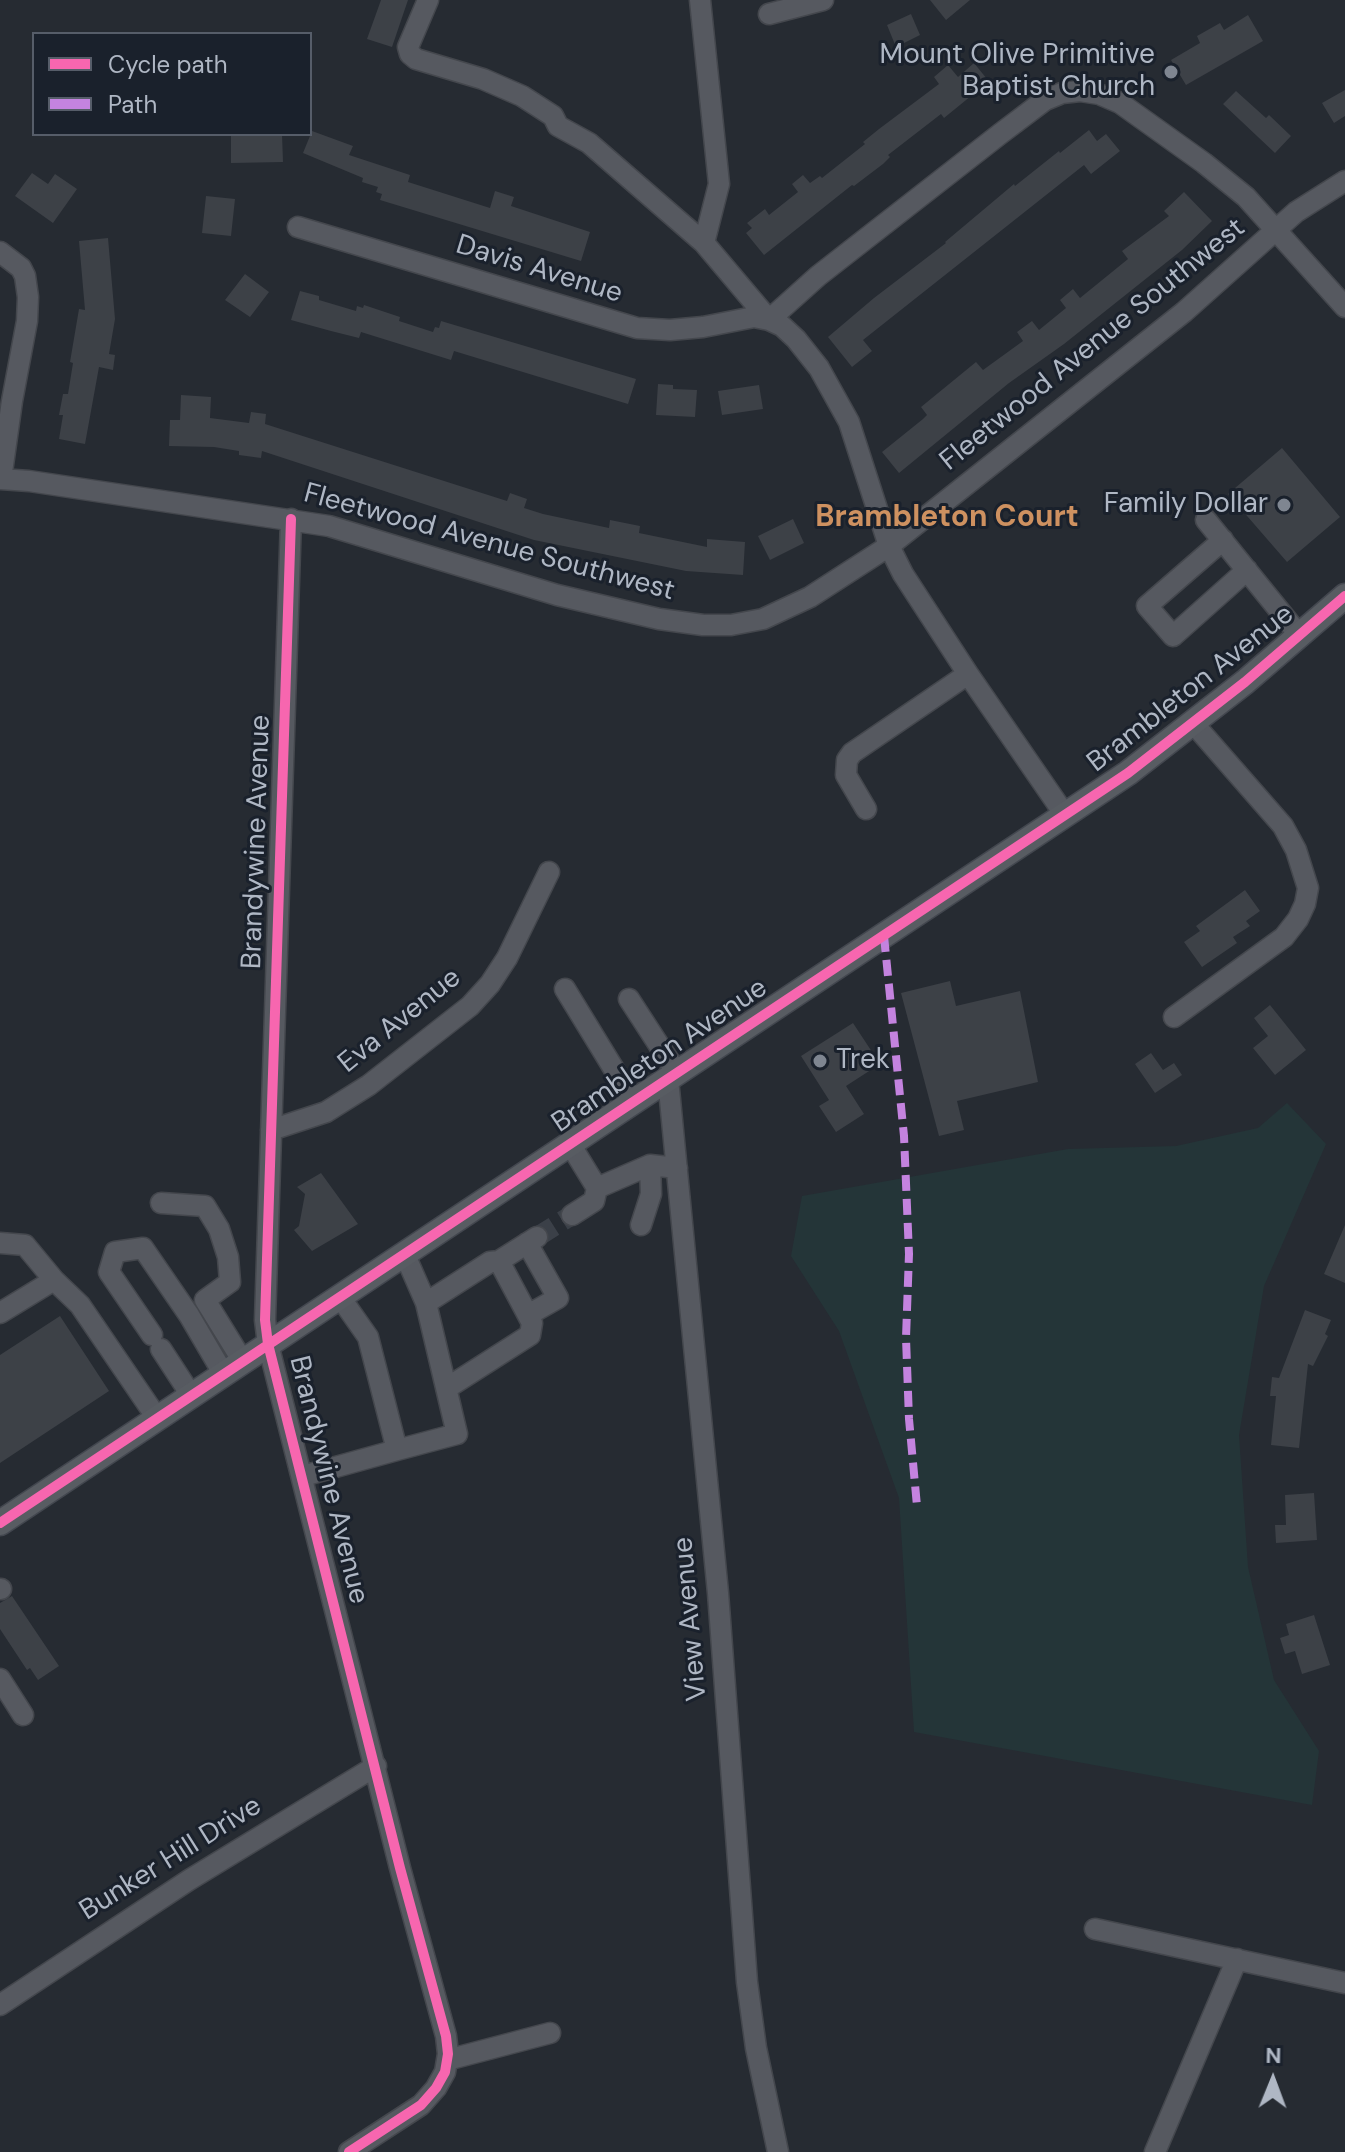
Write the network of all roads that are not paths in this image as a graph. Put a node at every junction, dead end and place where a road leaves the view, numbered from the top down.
1 (428, 0) edge
2 (700, 0) edge
3 (823, 0) edge
4 (769, 14) dead end
5 (1345, 181) edge
6 (298, 227) dead end
7 (1276, 229) junction
8 (704, 243) junction
9 (0, 252) edge
10 (1345, 307) edge
11 (769, 320) junction
12 (1, 479) edge
13 (291, 519) junction
14 (1206, 520) dead end
15 (1223, 540) junction
16 (889, 546) junction
17 (1247, 570) junction
18 (1338, 602) edge
19 (1300, 636) junction
20 (968, 674) junction
21 (1193, 723) junction
22 (866, 809) dead end
23 (1065, 815) junction
24 (549, 872) dead end
25 (565, 989) dead end
26 (629, 999) dead end
27 (1174, 1017) dead end
28 (673, 1076) junction
29 (634, 1102) junction
30 (271, 1130) junction
31 (570, 1144) junction
32 (650, 1165) junction
33 (677, 1168) junction
34 (597, 1188) junction
35 (161, 1203) dead end
36 (572, 1215) tunnel mouth
37 (641, 1225) dead end
38 (0, 1243) edge
39 (405, 1255) junction
40 (499, 1261) junction
41 (54, 1280) junction
42 (230, 1282) junction
43 (265, 1284) junction
44 (340, 1297) junction
45 (426, 1303) junction
46 (0, 1313) edge
47 (528, 1315) junction
48 (268, 1344) junction
49 (232, 1366) junction
50 (447, 1388) junction
51 (191, 1395) junction
52 (157, 1418) junction
53 (397, 1450) junction
54 (303, 1476) junction
55 (0, 1523) edge
56 (0, 1679) edge
57 (23, 1715) dead end
58 (376, 1766) junction
59 (1095, 1929) dead end
60 (1237, 1959) junction
61 (1345, 1983) edge
62 (0, 2005) edge
63 (550, 2033) dead end
64 (447, 2060) junction
65 (349, 2152) edge
66 (778, 2152) edge
67 (1155, 2152) edge

1 - 8 street
2 - 8 street
3 - 4 street
5 - 7 street, Fleetwood Avenue Southwest
6 - 11 street, Davis Avenue
7 - 10 street
7 - 11 street
7 - 16 street, Fleetwood Avenue Southwest
8 - 11 street
9 - 12 street
11 - 16 street
12 - 13 street, Fleetwood Avenue Southwest
13 - 16 street, Fleetwood Avenue Southwest
13 - 30 street, Brandywine Avenue
14 - 15 street
15 - 17 street
15 - 17 street
16 - 20 street
17 - 19 street
18 - 19 main road, Brambleton Avenue
19 - 21 main road, Brambleton Avenue
20 - 22 street
20 - 23 street
21 - 23 main road, Brambleton Avenue
21 - 27 street
23 - 28 main road, Brambleton Avenue
24 - 30 street, Eva Avenue
25 - 29 street
26 - 28 street
28 - 29 main road, Brambleton Avenue
28 - 33 street, View Avenue
29 - 31 main road, Brambleton Avenue
30 - 43 street, Brandywine Avenue
31 - 34 street
31 - 39 main road, Brambleton Avenue
32 - 33 street
32 - 34 street
32 - 37 street
33 - 66 street, View Avenue
34 - 36 street
35 - 42 street
38 - 41 street
39 - 44 main road, Brambleton Avenue
39 - 45 street
40 - 45 street
40 - 47 street
40 - 47 street
41 - 46 street
41 - 52 street
42 - 43 street
42 - 49 street
43 - 48 street, Brandywine Avenue
44 - 48 main road, Brambleton Avenue
44 - 53 street
45 - 50 street
47 - 50 street
48 - 49 main road, Brambleton Avenue
48 - 54 street, Brandywine Avenue
49 - 51 main road, Brambleton Avenue
49 - 51 street
50 - 53 street
51 - 52 main road, Brambleton Avenue
52 - 55 main road, Brambleton Avenue
53 - 54 street
54 - 58 street, Brandywine Avenue
56 - 57 street
58 - 62 street, Bunker Hill Drive
58 - 64 street, Brandywine Avenue
59 - 60 street
60 - 61 street
60 - 67 street
63 - 64 street
64 - 65 street

